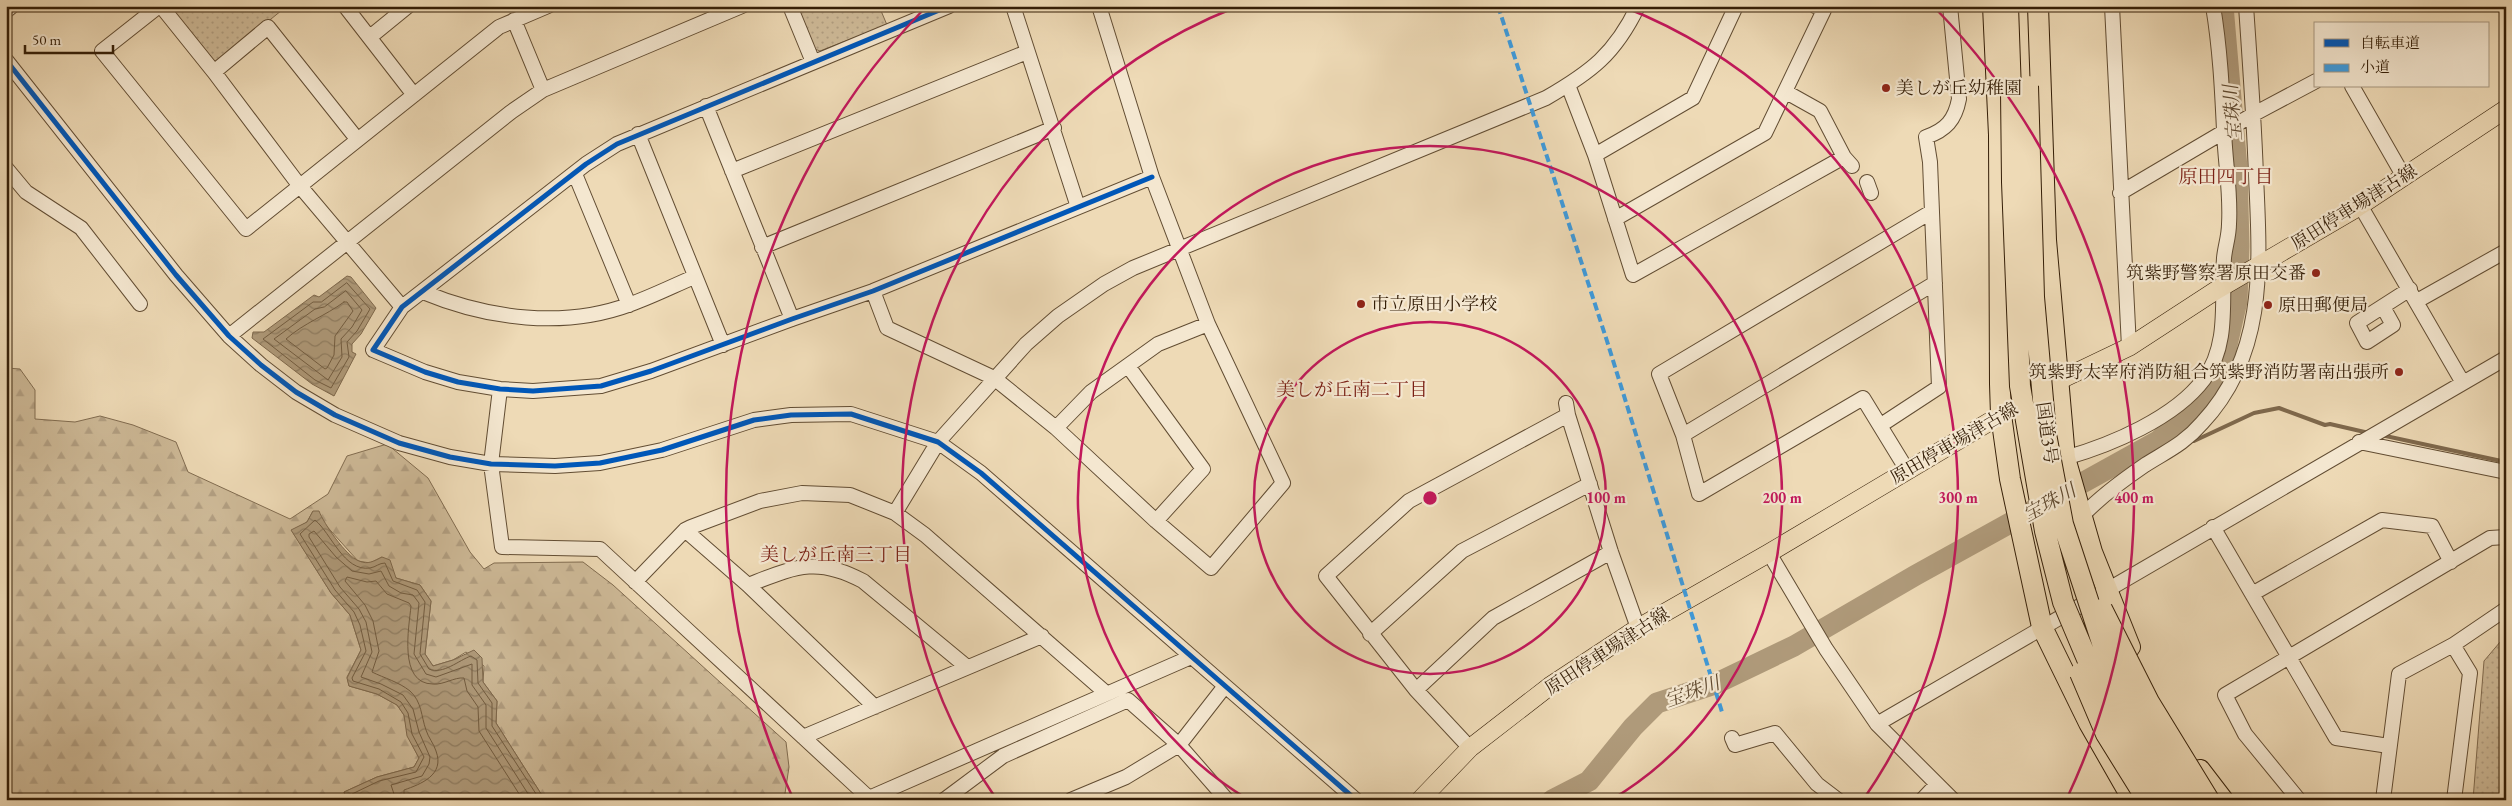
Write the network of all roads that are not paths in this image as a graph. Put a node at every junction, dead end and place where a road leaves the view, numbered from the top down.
1 (12, 6) edge
2 (160, 6) edge
3 (345, 6) edge
4 (408, 6) edge
5 (548, 6) edge
6 (742, 6) edge
7 (790, 6) edge
8 (948, 6) edge
9 (1013, 6) edge
10 (1098, 6) edge
11 (1638, 6) edge
12 (1736, 6) edge
13 (1815, 6) edge
14 (1950, 6) edge
15 (1992, 6) edge
16 (2008, 6) edge
17 (2026, 6) edge
18 (2038, 6) edge
19 (2112, 6) edge
20 (2213, 6) edge
21 (2246, 6) edge
22 (6, 11) edge
23 (514, 20) junction
24 (370, 37) junction
25 (1027, 52) junction
26 (6, 60) edge
27 (813, 62) junction
28 (214, 72) junction
29 (2314, 82) edge
30 (1568, 85) junction
31 (2026, 88) junction
32 (2353, 88) edge
33 (543, 90) junction
34 (1786, 92) junction
35 (414, 95) junction
36 (706, 106) junction
37 (2506, 109) edge
38 (2254, 114) junction
39 (1054, 128) junction
40 (2224, 132) junction
41 (638, 134) junction
42 (357, 139) junction
43 (1595, 156) junction
44 (6, 168) edge
45 (732, 171) junction
46 (575, 174) junction
47 (1152, 177) junction
48 (2404, 178) junction
49 (299, 185) junction
50 (2120, 193) junction
51 (2360, 205) junction
52 (1078, 207) junction
53 (1932, 212) junction
54 (1615, 219) junction
55 (348, 243) junction
56 (762, 247) junction
57 (1179, 248) junction
58 (2506, 251) edge
59 (2260, 264) junction
60 (694, 277) junction
61 (1935, 283) junction
62 (2224, 286) junction
63 (2410, 289) junction
64 (873, 291) junction
65 (423, 292) junction
66 (2417, 302) junction
67 (140, 304) dead end
68 (630, 305) junction
69 (2383, 307) dead end
70 (402, 308) junction
71 (792, 318) junction
72 (1208, 324) junction
73 (229, 336) junction
74 (723, 345) junction
75 (2129, 347) junction
76 (2506, 358) edge
77 (1128, 366) junction
78 (994, 378) junction
79 (2058, 381) junction
80 (2463, 382) junction
81 (500, 389) junction
82 (2001, 415) junction
83 (1881, 426) junction
84 (1056, 428) junction
85 (2046, 434) junction
86 (1683, 435) junction
87 (938, 442) junction
88 (2359, 442) junction
89 (490, 464) junction
90 (2067, 466) junction
91 (1907, 470) junction
92 (2506, 472) edge
93 (1590, 484) junction
94 (2081, 511) junction
95 (895, 513) junction
96 (1156, 521) junction
97 (2213, 528) junction
98 (684, 530) junction
99 (2506, 537) edge
100 (1611, 552) junction
101 (1769, 554) junction
102 (2451, 562) junction
103 (635, 582) junction
104 (748, 585) junction
105 (2107, 591) junction
106 (2252, 594) junction
107 (2063, 602) junction
108 (2506, 609) edge
109 (2042, 627) junction
110 (1638, 628) junction
111 (1370, 634) junction
112 (1042, 636) junction
113 (2453, 645) junction
114 (2288, 656) junction
115 (1191, 657) junction
116 (967, 667) junction
117 (1225, 686) junction
118 (1416, 690) junction
119 (1106, 693) junction
120 (875, 706) junction
121 (1877, 724) junction
122 (803, 737) junction
123 (1732, 738) dead end
124 (1179, 745) junction
125 (2389, 746) junction
126 (1470, 748) junction
127 (1937, 784) junction
128 (1223, 798) edge
129 (944, 800) edge
130 (1071, 800) edge
131 (1356, 800) edge
132 (1420, 800) edge
133 (1838, 800) edge
134 (1922, 800) edge
135 (1953, 800) edge
136 (2133, 800) edge
137 (2147, 800) edge
138 (2166, 800) edge
139 (2188, 800) edge
140 (2209, 800) edge
141 (2223, 800) edge
142 (2298, 800) edge
143 (2384, 800) edge
144 (2454, 800) edge

1 - 22 street
2 - 28 street
2 - 49 street
3 - 24 street
4 - 24 street
5 - 23 street
6 - 33 street
7 - 27 street
8 - 27 street
9 - 25 street
10 - 47 street
11 - 30 street
12 - 43 street
13 - 34 street
14 - 53 street
15 - 82 highway
16 - 31 highway, 国道3号
17 - 31 highway, 国道3号
18 - 31 highway
19 - 50 street
20 - 40 street
21 - 38 street
23 - 33 street
23 - 35 street
24 - 35 street
25 - 39 street
25 - 45 street
26 - 73 street
27 - 36 street
28 - 42 street
28 - 49 street
29 - 38 street
30 - 43 street
30 - 57 street
31 - 79 highway
31 - 85 highway, 国道3号, bridge
31 - 107 highway, 国道3号, bridge
32 - 48 street
33 - 55 street
34 - 54 street
34 - 54 street
35 - 42 street
36 - 41 street
36 - 45 street
37 - 48 main road, 原田停車場津古線
38 - 40 street
38 - 59 street
39 - 52 street
39 - 56 street
40 - 50 street
40 - 62 street
41 - 46 street
41 - 60 street
42 - 49 street
43 - 54 street
44 - 67 street
45 - 56 street
46 - 65 street
46 - 68 street
47 - 52 street
47 - 57 street
48 - 51 main road, 原田停車場津古線
49 - 55 street
50 - 75 street
51 - 59 main road, 原田停車場津古線
51 - 63 street
52 - 64 street
53 - 61 street
53 - 86 street
55 - 70 street
55 - 73 street
56 - 71 street
57 - 72 street
57 - 78 street
58 - 66 street
59 - 62 main road, 原田停車場津古線
59 - 94 street
60 - 68 street
60 - 74 street
61 - 83 street
61 - 86 street
62 - 75 main road, 原田停車場津古線
62 - 90 street
63 - 66 street
63 - 69 street
64 - 71 street
64 - 78 street
65 - 68 street
65 - 70 street
66 - 80 street
70 - 81 street
71 - 74 street
72 - 77 street
72 - 96 street
73 - 89 street
74 - 81 street
75 - 79 main road, 原田停車場津古線
76 - 80 street
77 - 84 street
77 - 96 street
78 - 84 street
78 - 87 street
79 - 82 main road, 原田停車場津古線
79 - 90 highway
80 - 88 street
81 - 89 street
82 - 91 main road, 原田停車場津古線
82 - 109 highway
83 - 86 street
83 - 91 street
84 - 96 street
85 - 139 highway, 国道3号, bridge
85 - 140 highway, bridge
87 - 89 street
87 - 95 street
87 - 115 street
88 - 92 street
88 - 97 street
89 - 103 street
90 - 94 highway
91 - 101 main road, 原田停車場津古線
93 - 100 street
93 - 111 street
93 - 111 street
94 - 105 highway
95 - 98 street
95 - 112 street
97 - 105 street
97 - 106 street
98 - 103 street
98 - 104 street
99 - 102 street
100 - 110 street
100 - 118 street
101 - 110 main road, 原田停車場津古線
101 - 121 street
102 - 106 street
102 - 114 street
103 - 122 street
104 - 116 street
104 - 120 street
105 - 109 street
105 - 141 highway
106 - 114 street
107 - 137 highway, bridge
107 - 138 highway, 国道3号, bridge
108 - 113 street
109 - 121 street
109 - 136 highway
110 - 126 main road, 原田停車場津古線
111 - 118 street
112 - 116 street
112 - 119 street
113 - 125 street
113 - 144 street
114 - 125 street
114 - 142 street
115 - 117 street
115 - 119 street
116 - 120 street
117 - 124 street
117 - 131 street
118 - 126 street
119 - 122 street
120 - 122 street
121 - 127 street
123 - 133 street
124 - 128 street
124 - 129 street
124 - 130 street
125 - 143 street
126 - 132 main road, 原田停車場津古線
127 - 134 street
127 - 135 street

